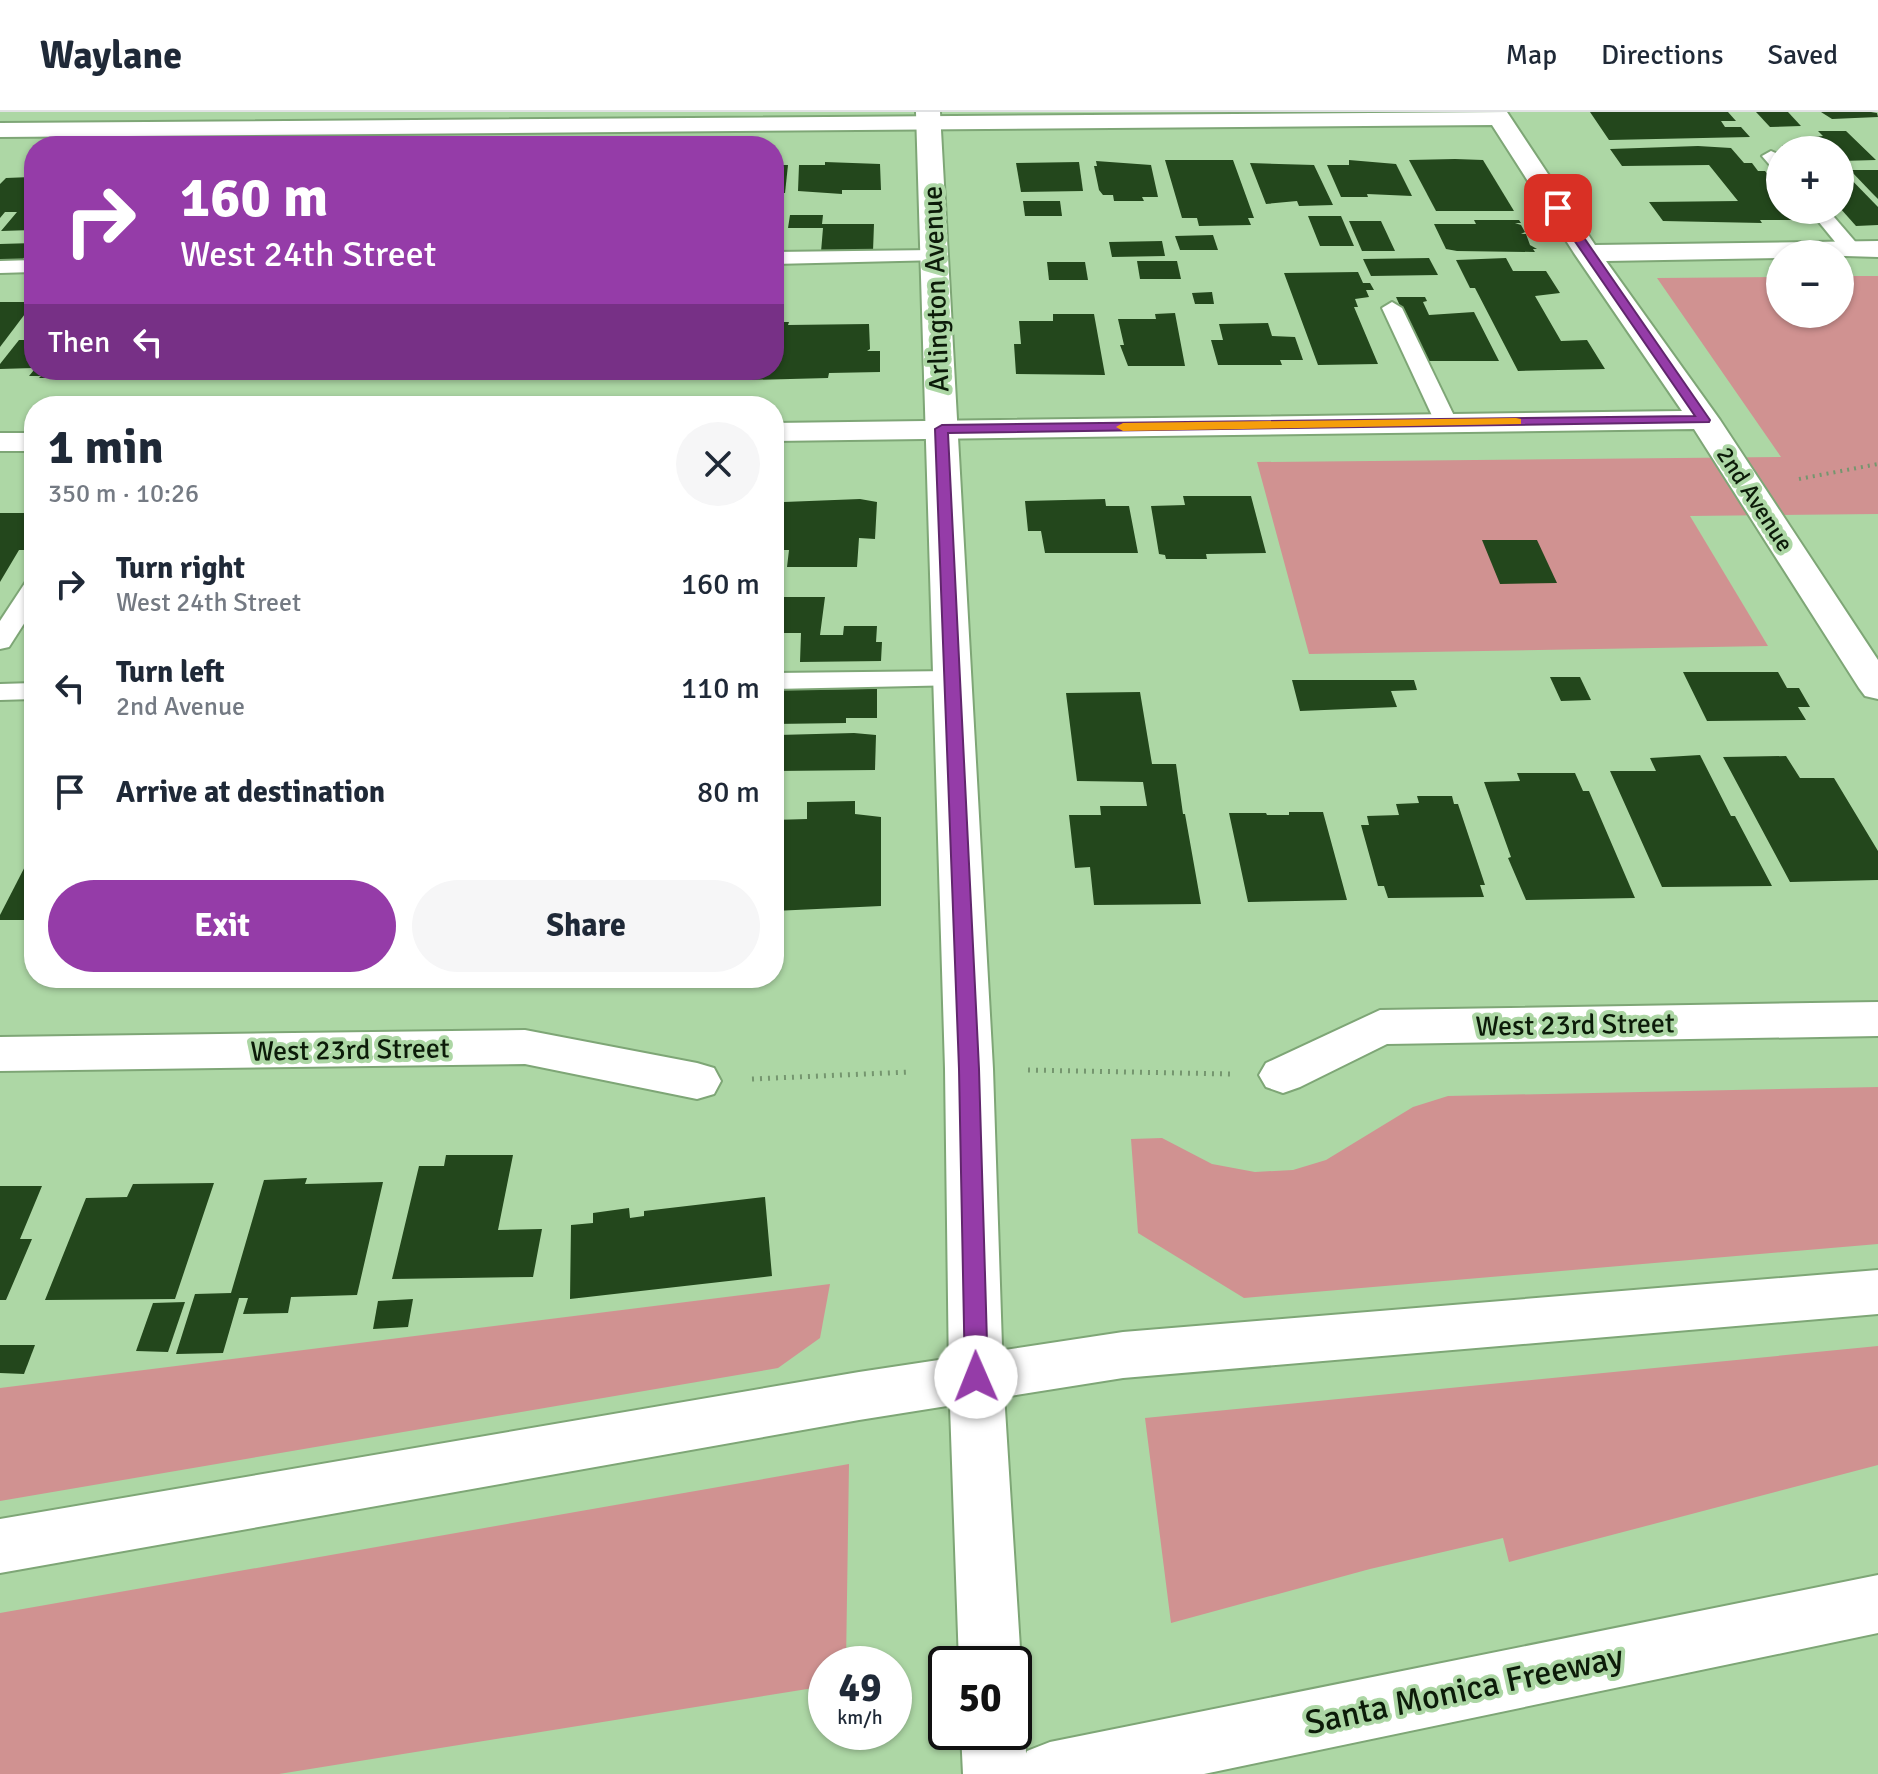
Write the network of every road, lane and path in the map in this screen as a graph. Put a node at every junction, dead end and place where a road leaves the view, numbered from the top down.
1 (1497, 115) edge
2 (928, 117) edge
3 (0, 130) edge
4 (1834, 224) edge
5 (1865, 250) edge
6 (1587, 253) junction
7 (934, 256) junction
8 (784, 258) edge
9 (24, 266) edge
10 (0, 267) edge
11 (1402, 379) dead end
12 (1425, 418) junction
13 (1704, 420) junction
14 (942, 429) junction
15 (784, 432) edge
16 (0, 442) edge
17 (24, 442) edge
18 (1878, 464) edge
19 (1746, 485) junction
20 (24, 604) edge
21 (0, 641) edge
22 (952, 679) junction
23 (784, 681) edge
24 (1878, 688) edge
25 (24, 691) edge
26 (0, 692) edge
27 (1878, 1019) edge
28 (0, 1054) edge
29 (1283, 1075) dead end
30 (697, 1081) dead end
31 (1878, 1292) edge
32 (976, 1377) junction
33 (0, 1546) edge
34 (1878, 1604) edge
35 (989, 1646) edge
36 (994, 1750) edge
37 (995, 1774) edge
38 (1050, 1774) edge

1 - 2 main road
1 - 6 main road, 2nd Avenue
2 - 3 main road
2 - 7 main road, Arlington Avenue
4 - 5 lane
5 - 6 main road
6 - 13 main road, 2nd Avenue
7 - 8 lane
7 - 14 main road, Arlington Avenue
9 - 10 lane
11 - 12 lane
12 - 13 main road
12 - 14 main road
13 - 19 main road, 2nd Avenue
14 - 15 main road
14 - 22 main road, Arlington Avenue
16 - 17 main road
18 - 19 path
19 - 24 main road, 2nd Avenue
20 - 21 lane
22 - 23 lane
22 - 32 main road, Arlington Avenue
25 - 26 lane
27 - 29 main road, West 23rd Street
28 - 30 main road, West 23rd Street
31 - 32 main road
32 - 33 main road
32 - 35 main road, Arlington Avenue
34 - 38 main road, Santa Monica Freeway
36 - 37 main road

